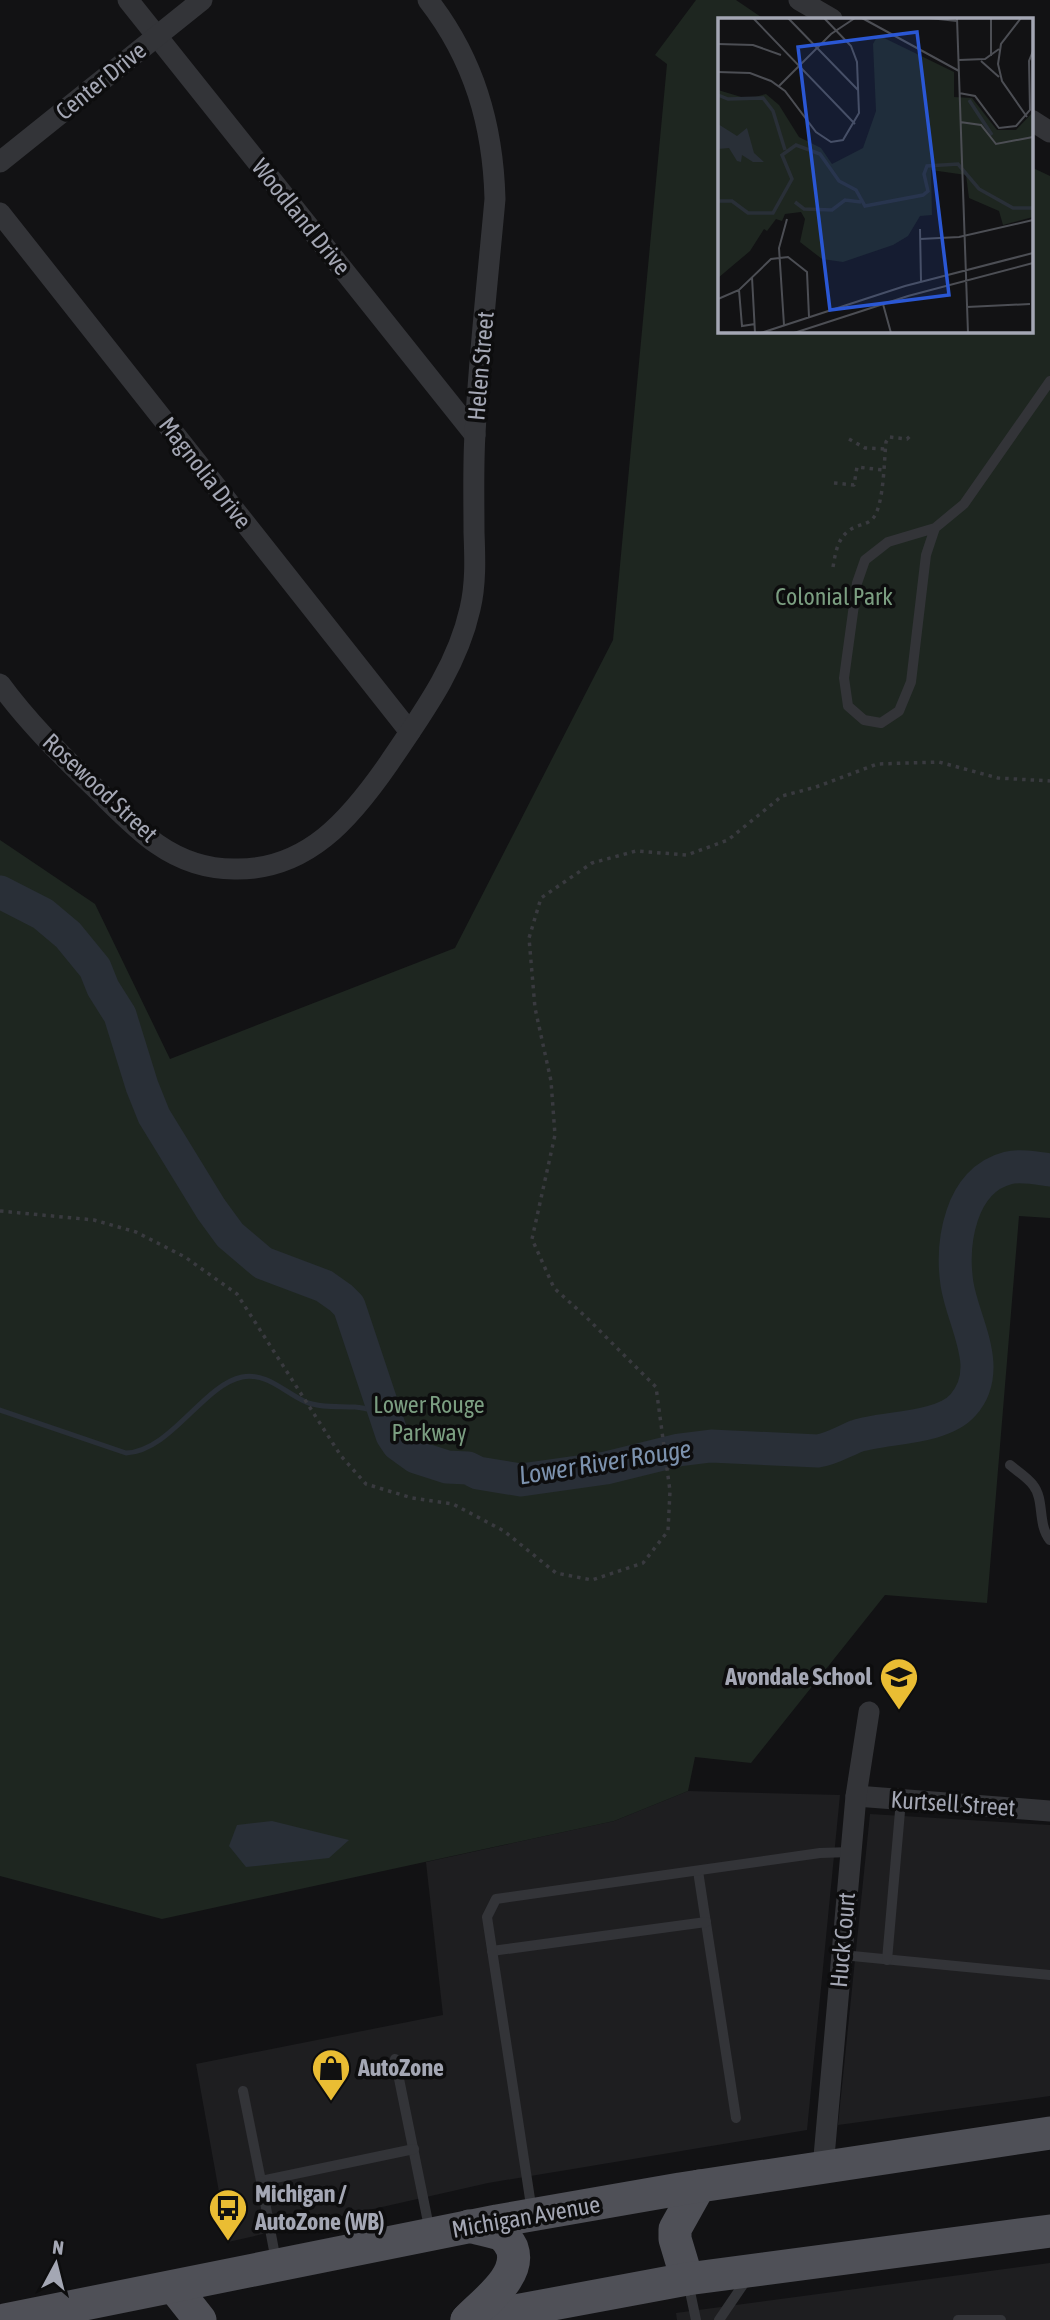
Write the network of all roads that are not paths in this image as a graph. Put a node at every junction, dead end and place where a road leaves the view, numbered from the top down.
1 (128, 0) edge
2 (202, 0) edge
3 (428, 0) edge
4 (799, 0) edge
5 (830, 18) edge
6 (157, 36) junction
7 (1032, 121) edge
8 (1050, 132) edge
9 (0, 162) edge
10 (0, 214) edge
11 (1050, 381) edge
12 (474, 435) junction
13 (934, 528) junction
14 (0, 684) edge
15 (410, 732) junction
16 (1010, 1465) dead end
17 (1050, 1540) edge
18 (869, 1712) dead end
19 (856, 1796) junction
20 (901, 1800) junction
21 (1050, 1811) edge
22 (851, 1852) junction
23 (698, 1871) junction
24 (706, 1922) junction
25 (492, 1951) junction
26 (842, 1955) junction
27 (887, 1960) junction
28 (1050, 1975) edge
29 (396, 2059) dead end
30 (243, 2091) dead end
31 (736, 2119) dead end
32 (1050, 2133) edge
33 (414, 2149) junction
34 (823, 2168) junction
35 (261, 2181) junction
36 (699, 2186) junction
37 (532, 2215) junction
38 (469, 2226) junction
39 (1050, 2231) edge
40 (431, 2234) junction
41 (277, 2266) junction
42 (753, 2272) junction
43 (687, 2279) junction
44 (174, 2287) junction
45 (5, 2320) edge
46 (200, 2320) edge
47 (467, 2320) edge
48 (696, 2320) edge
49 (719, 2320) edge
50 (958, 2320) edge
51 (1001, 2320) edge

1 - 6 street, Woodland Drive
2 - 6 street, Center Drive
3 - 12 street, Helen Street
4 - 5 street
6 - 9 street, Center Drive
6 - 12 street, Woodland Drive
7 - 8 street
10 - 15 street, Magnolia Drive
11 - 13 lane
12 - 15 street, Helen Street
13 - 13 lane
14 - 15 street, Rosewood Street
16 - 17 lane
18 - 19 street, Huck Court
19 - 20 street, Kurtsell Street
19 - 22 street, Huck Court
20 - 21 street, Kurtsell Street
20 - 27 lane
22 - 23 lane
22 - 26 street, Huck Court
23 - 24 lane
23 - 25 lane
24 - 25 lane
24 - 31 lane
25 - 37 lane
26 - 27 lane
26 - 34 street, Huck Court
27 - 28 lane
29 - 33 lane
30 - 35 lane
32 - 34 main road, Michigan Avenue
33 - 35 lane
33 - 40 lane
34 - 36 main road, Michigan Avenue
35 - 41 lane
36 - 37 main road, Michigan Avenue
36 - 43 main road
37 - 38 main road, Michigan Avenue
38 - 40 main road, Michigan Avenue
38 - 47 main road
39 - 42 main road
40 - 41 main road, Michigan Avenue
41 - 44 main road, Michigan Avenue
42 - 43 main road
42 - 49 lane
43 - 47 main road
43 - 48 lane
44 - 45 main road, Michigan Avenue
44 - 46 main road
50 - 51 lane

